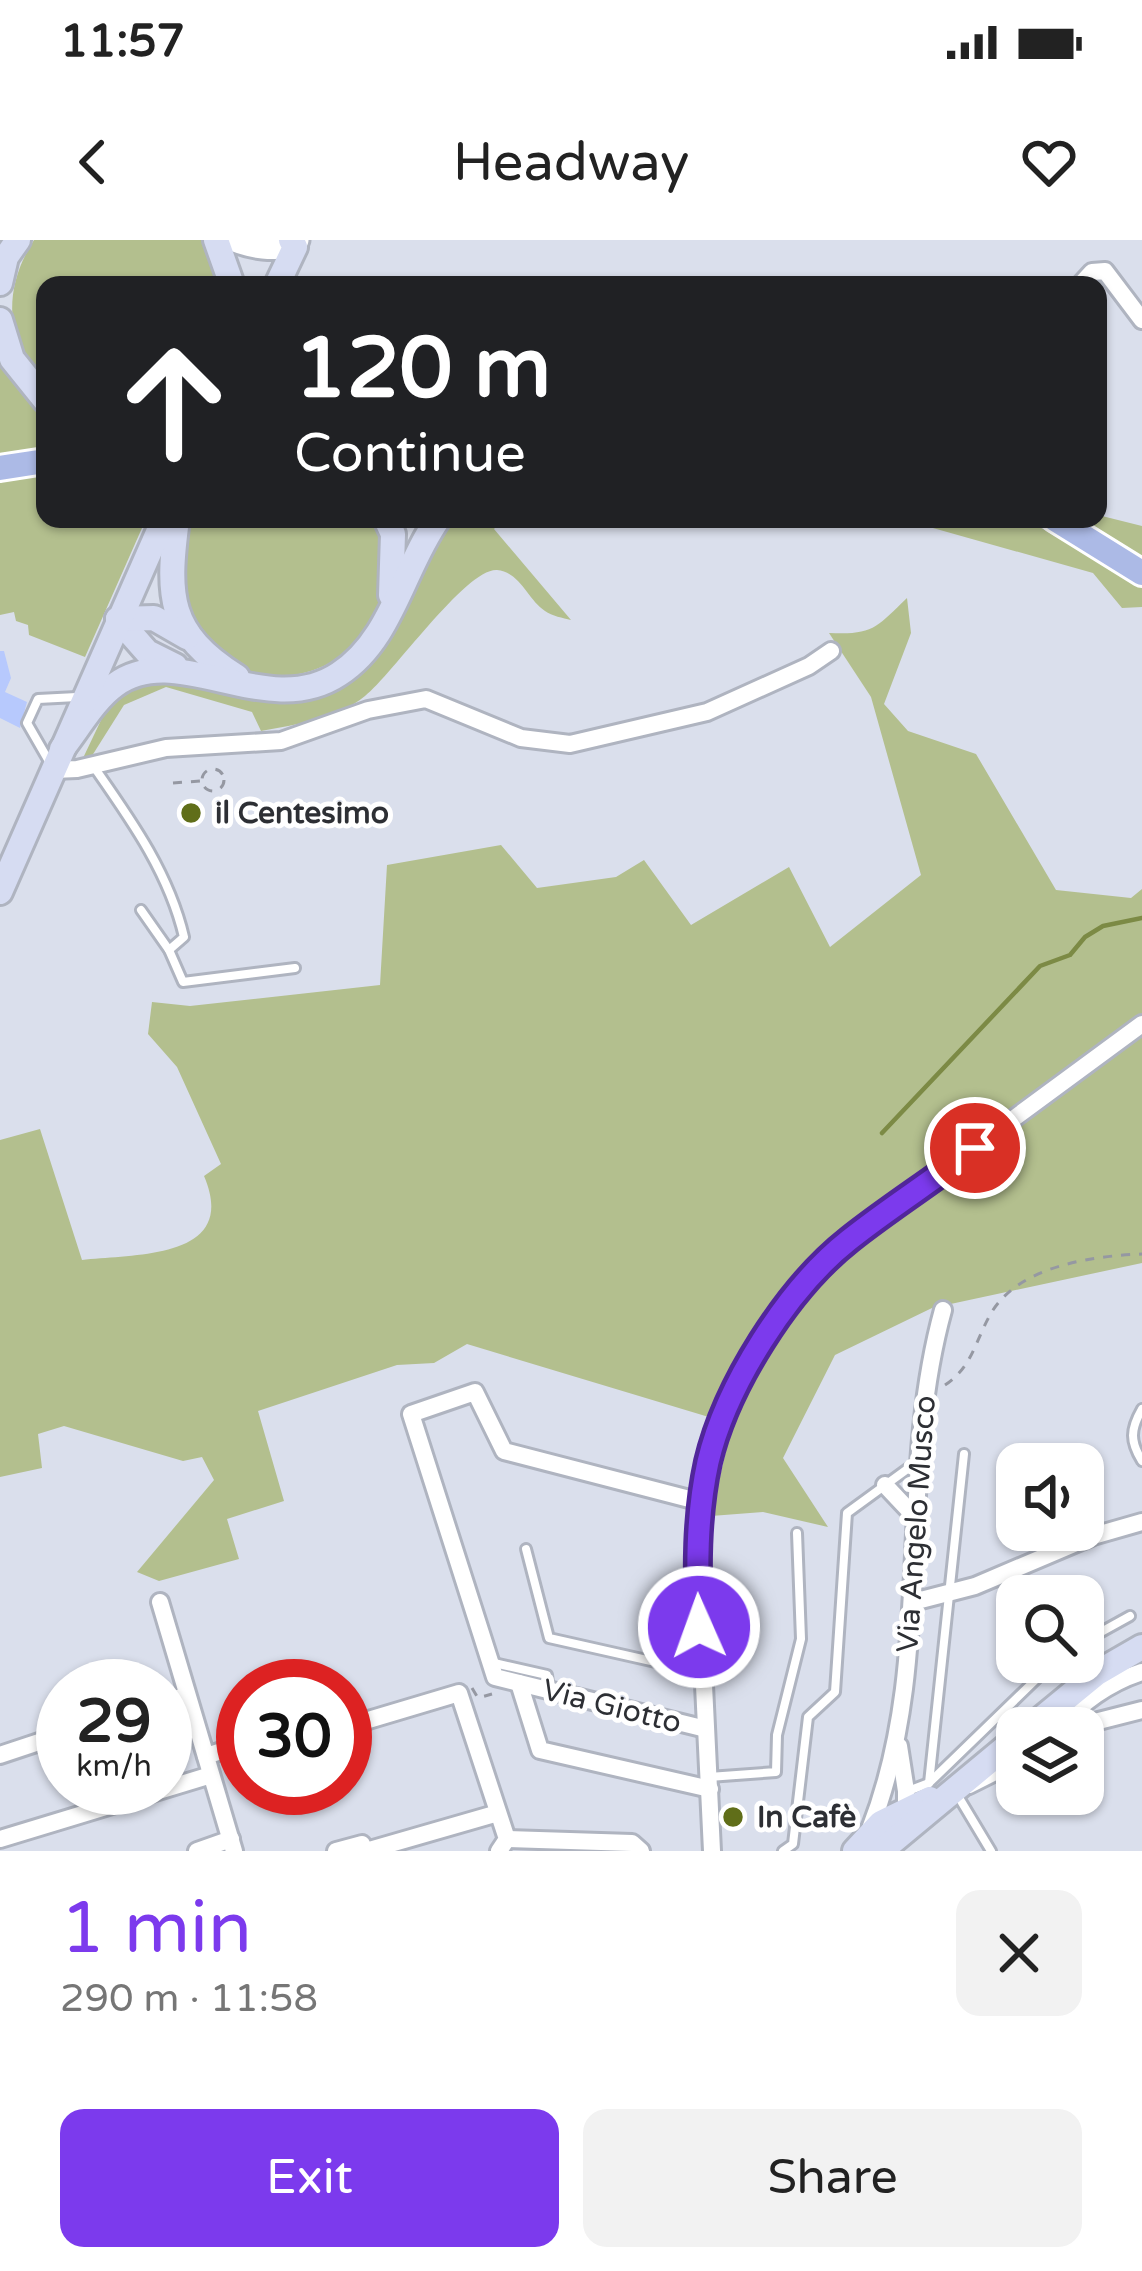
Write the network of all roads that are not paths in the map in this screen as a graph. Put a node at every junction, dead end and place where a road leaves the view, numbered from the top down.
1 (18, 240) edge
2 (216, 240) edge
3 (232, 240) edge
4 (295, 242) edge
5 (229, 276) edge
6 (281, 276) edge
7 (1088, 276) edge
8 (0, 283) edge
9 (0, 320) edge
10 (1142, 320) edge
11 (36, 388) edge
12 (36, 462) edge
13 (0, 468) edge
14 (160, 528) edge
15 (175, 528) edge
16 (390, 528) edge
17 (433, 528) edge
18 (1070, 528) edge
19 (1142, 572) edge
20 (118, 619) junction
21 (385, 620) junction
22 (194, 643) junction
23 (831, 651) dead end
24 (193, 673) junction
25 (267, 690) junction
26 (85, 696) junction
27 (58, 760) junction
28 (93, 766) junction
29 (1, 888) edge
30 (141, 910) dead end
31 (169, 950) junction
32 (296, 968) dead end
33 (1142, 1024) edge
34 (943, 1310) dead end
35 (1142, 1409) edge
36 (964, 1454) dead end
37 (918, 1461) junction
38 (1142, 1461) edge
39 (885, 1485) junction
40 (701, 1502) junction
41 (918, 1520) junction
42 (1142, 1522) edge
43 (797, 1533) dead end
44 (526, 1549) dead end
45 (951, 1592) junction
46 (160, 1602) dead end
47 (913, 1602) junction
48 (1130, 1616) dead end
49 (1104, 1630) edge
50 (1142, 1647) edge
51 (177, 1659) edge
52 (701, 1672) junction
53 (1142, 1672) edge
54 (492, 1677) junction
55 (519, 1683) junction
56 (1032, 1683) edge
57 (549, 1690) junction
58 (1056, 1707) edge
59 (1079, 1707) edge
60 (192, 1709) edge
61 (1142, 1710) edge
62 (372, 1719) edge
63 (1104, 1720) edge
64 (706, 1729) junction
65 (898, 1739) junction
66 (36, 1744) edge
67 (216, 1753) edge
68 (0, 1755) edge
69 (206, 1756) junction
70 (996, 1756) edge
71 (996, 1771) edge
72 (212, 1775) junction
73 (710, 1783) junction
74 (929, 1783) junction
75 (955, 1790) junction
76 (906, 1800) junction
77 (498, 1813) junction
78 (0, 1839) edge
79 (876, 1844) edge
80 (233, 1845) edge
81 (503, 1845) edge
82 (197, 1851) edge
83 (336, 1851) edge
84 (365, 1851) edge
85 (641, 1851) edge
86 (712, 1851) edge
87 (783, 1851) edge
88 (992, 1851) edge

1 - 8 main road
2 - 5 main road
3 - 4 street
4 - 6 main road
7 - 10 street
9 - 11 main road
12 - 13 main road
14 - 20 main road
15 - 22 main road
16 - 21 main road
17 - 21 main road
18 - 19 main road
20 - 22 main road
20 - 24 main road
20 - 26 main road
21 - 25 main road
22 - 25 main road
23 - 28 street
24 - 25 main road
24 - 27 main road
26 - 27 main road
26 - 27 lane
27 - 28 street
27 - 29 main road
28 - 31 lane
30 - 31 lane
31 - 32 lane
33 - 40 street
34 - 37 street, Via Angelo Musco
35 - 38 lane
36 - 45 lane
37 - 39 lane
37 - 41 street, Via Angelo Musco
39 - 41 street
39 - 87 lane
40 - 52 street
40 - 54 street
41 - 47 street, Via Angelo Musco
42 - 45 street
43 - 73 lane
44 - 52 lane
45 - 47 street
45 - 74 lane
46 - 51 street
47 - 65 street, Via Angelo Musco
48 - 49 lane
50 - 58 main road
52 - 64 street
53 - 59 street
54 - 55 street, Via Giotto
54 - 57 lane
55 - 57 street, Via Giotto
55 - 73 street
56 - 74 lane
57 - 64 street, Via Giotto
60 - 69 street
61 - 63 street
62 - 77 street
64 - 73 street
65 - 76 street
65 - 79 street
66 - 68 street
67 - 69 street
69 - 72 street
70 - 75 main road
71 - 75 street
72 - 78 street
72 - 80 street
73 - 86 street
74 - 76 lane
75 - 76 main road
75 - 79 main road
75 - 88 lane
76 - 79 main road
77 - 81 street
77 - 84 street
80 - 82 street
81 - 85 street
83 - 84 street

